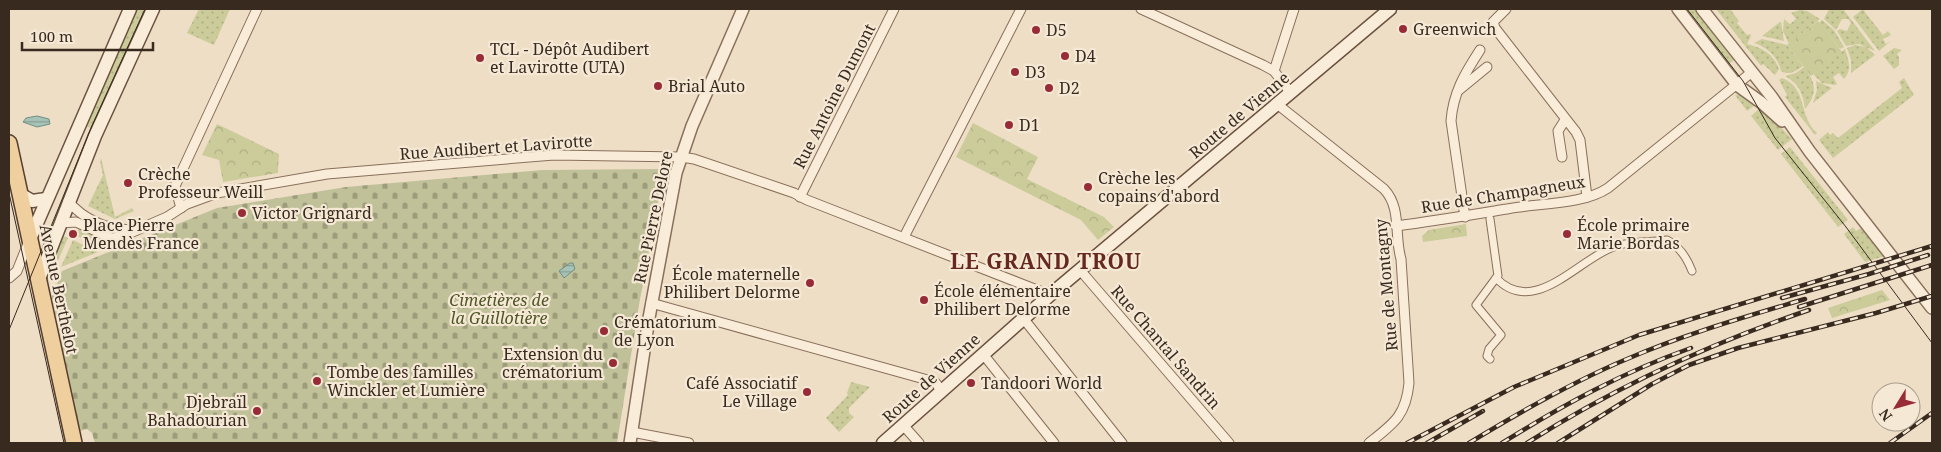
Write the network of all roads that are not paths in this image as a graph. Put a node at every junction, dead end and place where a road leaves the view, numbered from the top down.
1 (130, 9) edge
2 (153, 9) edge
3 (257, 9) edge
4 (743, 9) edge
5 (894, 9) edge
6 (1021, 9) edge
7 (1141, 9) edge
8 (1294, 9) edge
9 (1390, 9) edge
10 (1506, 9) edge
11 (1678, 9) edge
12 (1702, 9) edge
13 (1480, 50) dead end
14 (1487, 67) dead end
15 (1274, 72) junction
16 (1752, 72) junction
17 (1738, 85) junction
18 (1290, 92) junction
19 (1457, 92) junction
20 (1277, 104) junction
21 (1563, 118) junction
22 (9, 143) edge
23 (1810, 152) junction
24 (681, 157) junction
25 (1562, 157) dead end
26 (20, 194) junction
27 (800, 197) junction
28 (1587, 197) junction
29 (46, 199) junction
30 (68, 201) junction
31 (181, 208) junction
32 (1465, 217) junction
33 (1490, 219) dead end
34 (60, 223) junction
35 (1396, 226) junction
36 (138, 228) junction
37 (904, 237) junction
38 (30, 239) junction
39 (1080, 270) junction
40 (1692, 271) dead end
41 (9, 278) edge
42 (1496, 278) junction
43 (39, 279) junction
44 (1050, 295) junction
45 (651, 303) junction
46 (1932, 308) edge
47 (1023, 318) junction
48 (983, 354) junction
49 (1490, 359) dead end
50 (941, 390) junction
51 (903, 425) junction
52 (631, 438) edge
53 (74, 443) edge
54 (690, 443) edge
55 (884, 443) edge
56 (920, 443) edge
57 (1054, 443) edge
58 (1122, 443) edge
59 (1230, 443) edge
60 (1369, 443) edge

1 - 29 main road
2 - 30 main road
3 - 31 street
4 - 24 street, Rue Pierre Delore
5 - 27 street, Rue Antoine Dumont
6 - 37 street
7 - 15 street
8 - 15 street
9 - 18 main road, Route de Vienne
10 - 21 street
11 - 17 street
12 - 16 street
13 - 19 street
14 - 19 street
15 - 18 street
16 - 17 street, Rue de Champagneux
16 - 23 street
17 - 23 street
17 - 28 street, Rue de Champagneux
18 - 20 main road, Route de Vienne
19 - 32 street
20 - 35 street, Rue de Montagny
20 - 39 main road, Route de Vienne
21 - 25 street
21 - 28 street
22 - 26 main road, Avenue Berthelot
23 - 46 street
24 - 27 street, Rue Audibert et Lavirotte
24 - 31 street, Rue Audibert et Lavirotte
24 - 45 street, Rue Pierre Delore
26 - 29 main road
26 - 38 main road, Avenue Berthelot
27 - 37 street, Rue Audibert et Lavirotte
28 - 32 street, Rue de Champagneux
29 - 38 main road
30 - 34 main road
30 - 36 street, Rue Audibert et Lavirotte
31 - 36 street, Rue Audibert et Lavirotte
32 - 35 street, Rue de Champagneux
33 - 42 street
34 - 36 street, Rue Audibert et Lavirotte
34 - 43 main road
35 - 60 street, Rue de Montagny
37 - 44 street, Rue Audibert et Lavirotte
38 - 41 street
38 - 43 main road, Avenue Berthelot
39 - 44 main road, Route de Vienne
39 - 59 street, Rue Chantal Sandrin
40 - 42 street
42 - 49 street
43 - 53 main road, Avenue Berthelot
44 - 47 main road, Route de Vienne
45 - 50 street
45 - 52 street, Rue Pierre Delore
47 - 48 main road, Route de Vienne
47 - 58 street
48 - 50 main road, Route de Vienne
48 - 57 street
50 - 51 main road, Route de Vienne
51 - 55 main road, Route de Vienne
51 - 56 street
52 - 54 street

